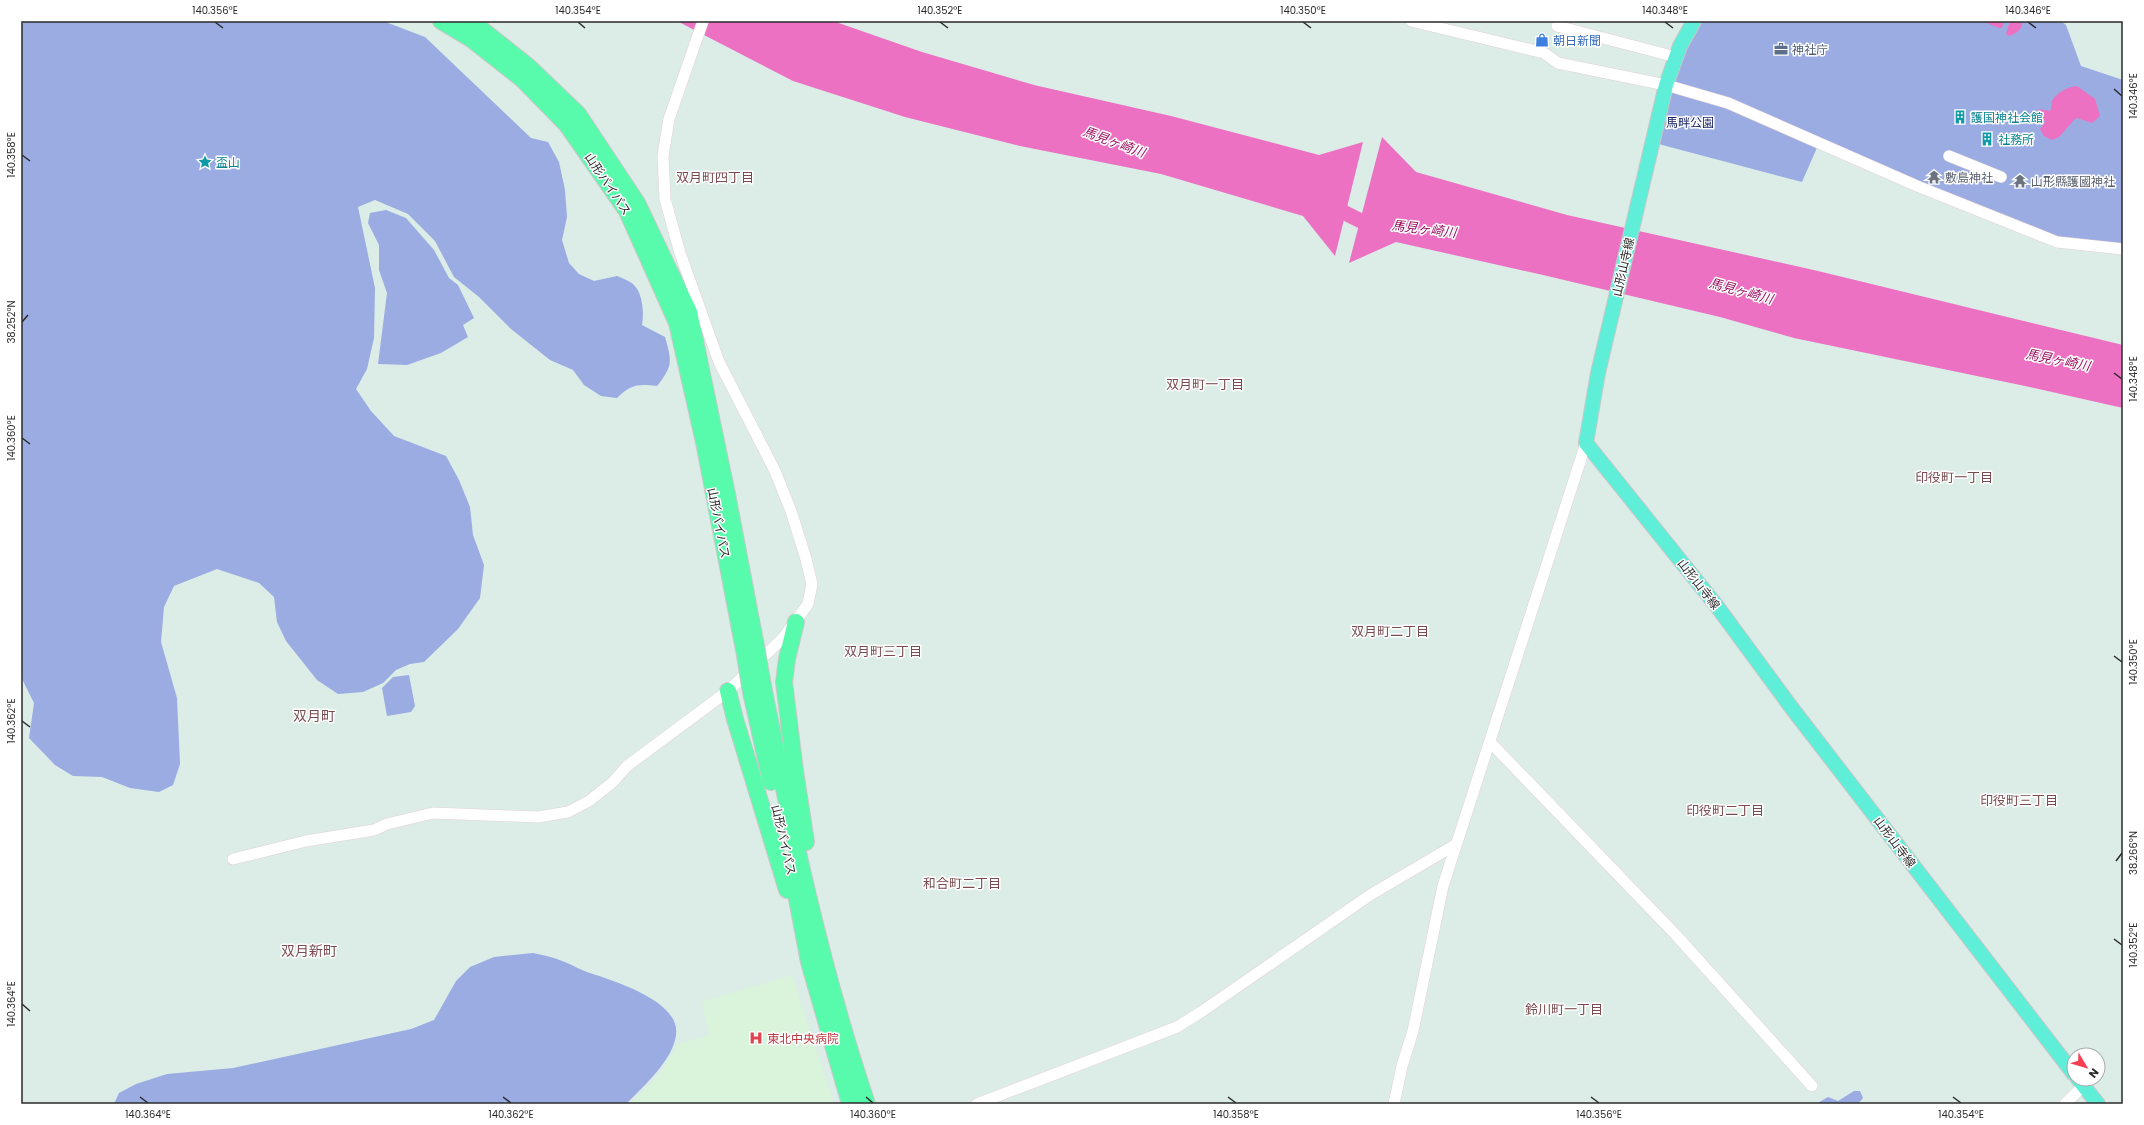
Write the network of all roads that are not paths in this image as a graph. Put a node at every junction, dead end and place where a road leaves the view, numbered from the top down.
1 (441, 21) edge
2 (467, 21) edge
3 (703, 21) edge
4 (1411, 21) edge
5 (1694, 21) edge
6 (1557, 26) dead end
7 (1676, 57) junction
8 (1666, 85) junction
9 (1949, 156) dead end
10 (2001, 177) dead end
11 (2123, 249) edge
12 (1586, 442) junction
13 (796, 622) junction
14 (750, 650) junction
15 (728, 690) junction
16 (1490, 742) junction
17 (1455, 845) junction
18 (233, 859) dead end
19 (815, 959) junction
20 (2066, 1064) edge
21 (1812, 1086) dead end
22 (2077, 1087) edge
23 (2083, 1087) edge
24 (850, 1104) edge
25 (867, 1104) edge
26 (977, 1104) edge
27 (1394, 1104) edge
28 (2065, 1104) edge
29 (2098, 1104) edge

1 - 14 highway, 山形バイパス
2 - 14 highway, 山形バイパス
3 - 13 street
4 - 8 street
5 - 7 main road, 山形山寺線
6 - 7 street
7 - 8 main road, 山形山寺線
8 - 11 street
8 - 12 main road, 山形山寺線
9 - 10 street
12 - 16 street
12 - 20 main road, 山形山寺線
13 - 15 street
13 - 19 highway
14 - 19 highway, 山形バイパス, bridge
15 - 18 street
15 - 19 highway
16 - 17 street
16 - 21 street
17 - 26 street
17 - 27 street
19 - 24 highway, 山形バイパス
19 - 25 highway, 山形バイパス
22 - 28 street
23 - 29 main road

